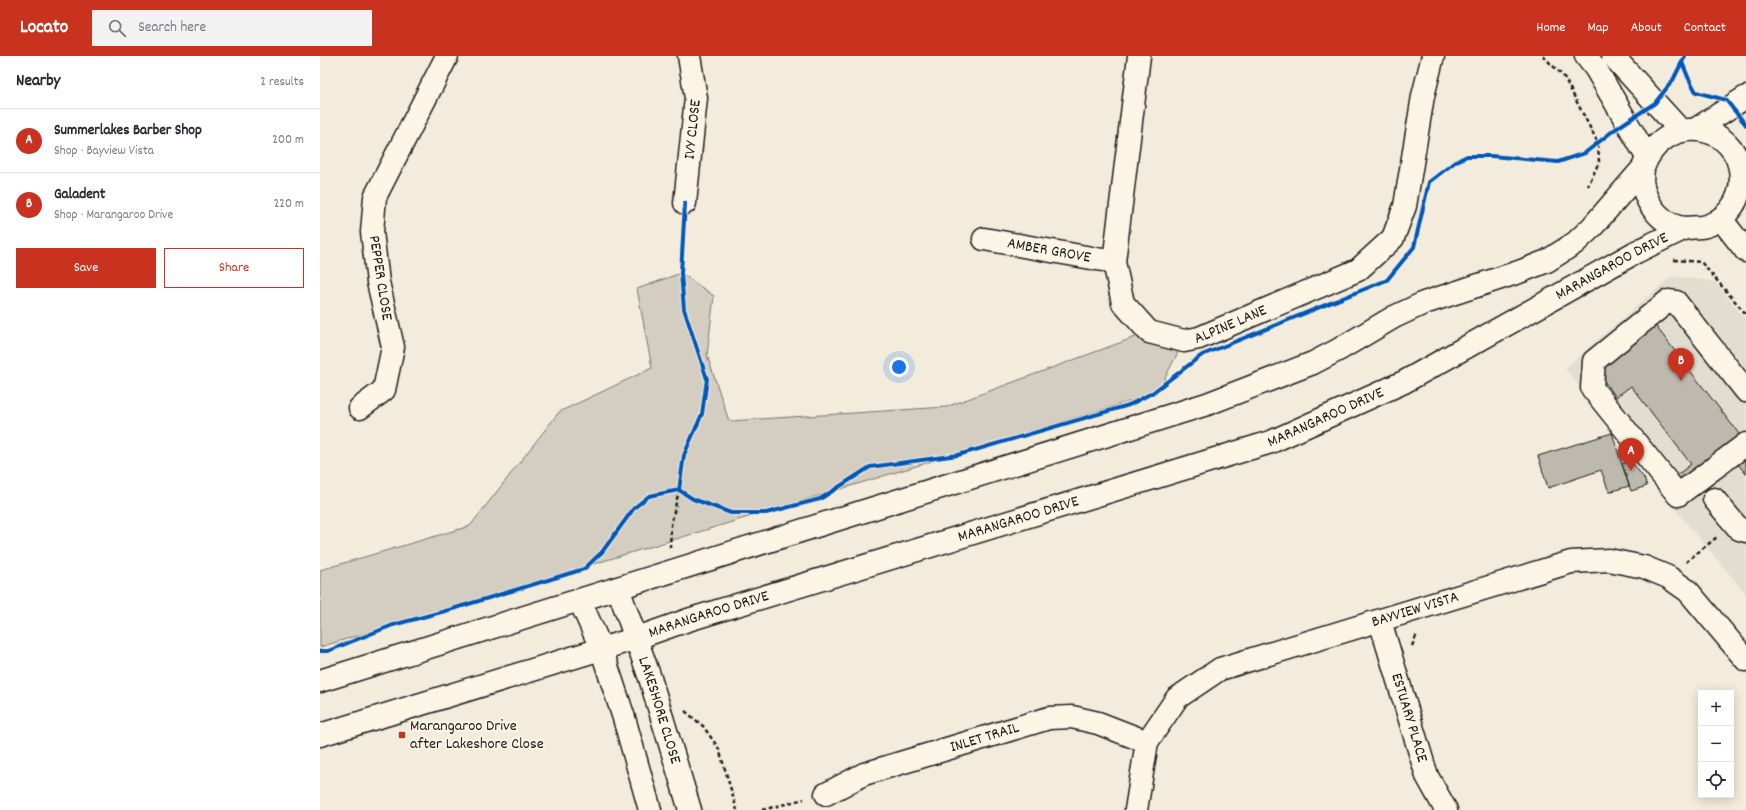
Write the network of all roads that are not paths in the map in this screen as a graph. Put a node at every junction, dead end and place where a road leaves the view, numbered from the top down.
1 (447, 56) edge
2 (689, 56) edge
3 (1139, 56) edge
4 (1432, 56) edge
5 (1586, 56) edge
6 (1613, 56) edge
7 (1746, 97) edge
8 (1688, 130) junction
9 (1645, 162) junction
10 (1744, 182) edge
11 (686, 203) dead end
12 (1721, 219) junction
13 (1685, 228) junction
14 (984, 239) dead end
15 (1746, 251) edge
16 (1114, 262) junction
17 (1746, 391) edge
18 (360, 408) dead end
19 (1746, 444) edge
20 (1714, 499) dead end
21 (1740, 527) edge
22 (618, 588) junction
23 (580, 600) junction
24 (1380, 621) junction
25 (637, 638) junction
26 (601, 648) junction
27 (1746, 660) edge
28 (320, 681) edge
29 (320, 735) edge
30 (1147, 742) junction
31 (826, 794) road end
32 (650, 810) edge
33 (690, 810) edge
34 (1136, 810) edge
35 (1446, 810) edge

1 - 18 main road, PEPPER CLOSE
2 - 11 main road, IVY CLOSE
3 - 16 main road, ALPINE LANE
4 - 16 main road, ALPINE LANE
5 - 9 main road
6 - 8 main road
7 - 8 main road
8 - 9 main road
8 - 10 main road, MARANGAROO DRIVE
9 - 13 main road, MARANGAROO DRIVE
9 - 22 main road
10 - 12 main road, MARANGAROO DRIVE
12 - 13 main road, MARANGAROO DRIVE
12 - 15 main road
13 - 25 main road, MARANGAROO DRIVE
14 - 16 main road, AMBER GROVE
17 - 19 main road
20 - 21 main road
22 - 23 main road
22 - 25 main road, LAKESHORE CLOSE
23 - 26 main road
23 - 28 main road
24 - 27 main road, BAYVIEW VISTA
24 - 30 main road, BAYVIEW VISTA
24 - 35 main road, ESTUARY PLACE
25 - 26 main road, MARANGAROO DRIVE
25 - 33 main road, LAKESHORE CLOSE
26 - 29 main road, MARANGAROO DRIVE
26 - 32 main road
30 - 31 main road, INLET TRAIL
30 - 34 main road, BAYVIEW VISTA

